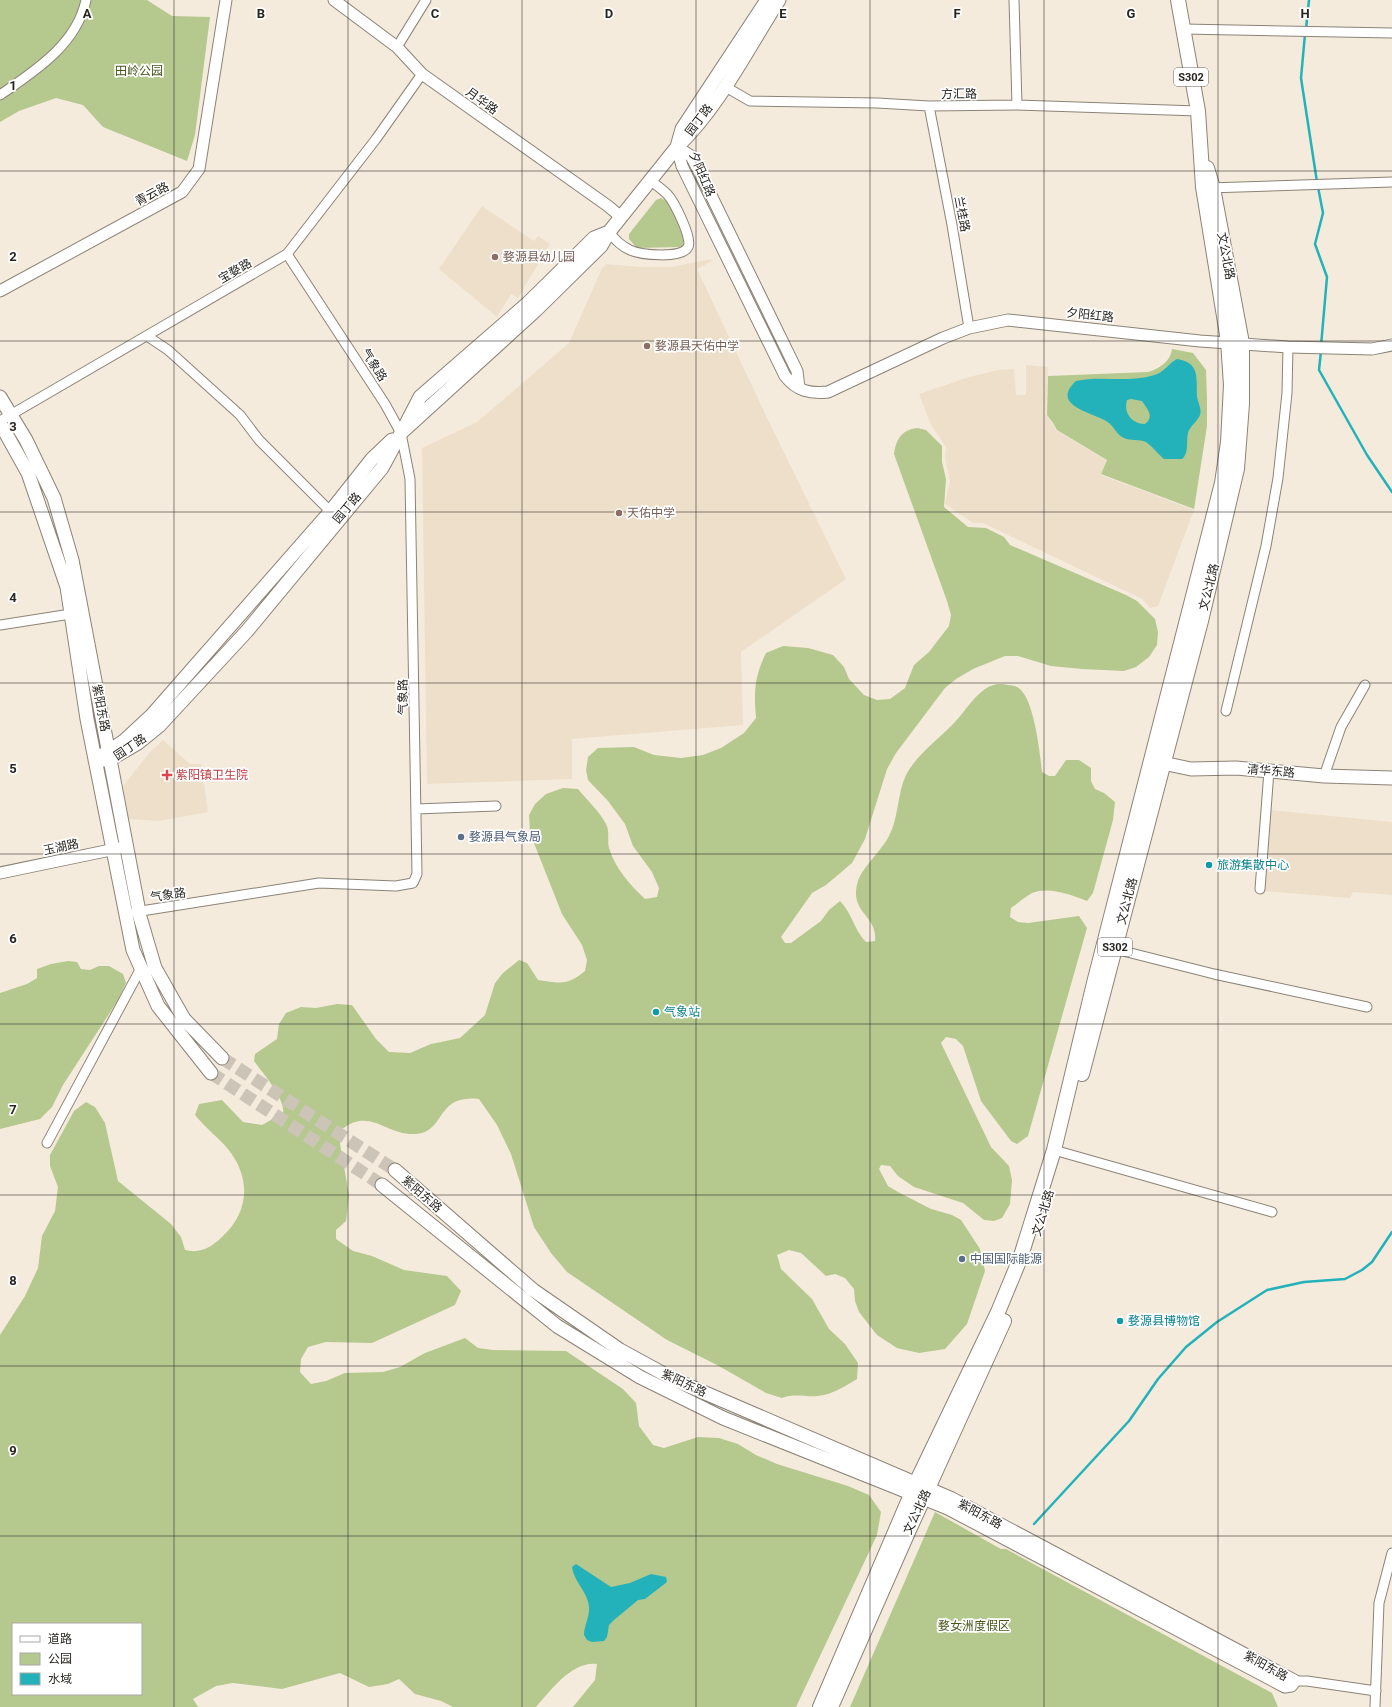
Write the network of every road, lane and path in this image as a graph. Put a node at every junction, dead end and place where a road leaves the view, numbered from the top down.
1 (86, 0) edge
2 (226, 0) edge
3 (334, 0) edge
4 (426, 0) edge
5 (767, 0) edge
6 (779, 0) edge
7 (1014, 0) edge
8 (1178, 0) edge
9 (1183, 29) junction
10 (1392, 33) edge
11 (397, 47) junction
12 (422, 74) junction
13 (724, 86) junction
14 (0, 95) edge
15 (1017, 105) junction
16 (929, 106) junction
17 (1198, 111) junction
18 (677, 147) junction
19 (650, 180) junction
20 (1392, 182) edge
21 (1208, 188) junction
22 (621, 217) junction
23 (609, 232) junction
24 (287, 254) junction
25 (0, 290) edge
26 (969, 328) junction
27 (147, 336) junction
28 (1235, 342) junction
29 (1392, 345) edge
30 (1288, 347) junction
31 (0, 397) edge
32 (4, 420) edge
33 (401, 433) junction
34 (334, 515) junction
35 (77, 613) junction
36 (0, 624) edge
37 (1365, 685) dead end
38 (1226, 711) dead end
39 (109, 755) junction
40 (95, 760) junction
41 (1157, 762) junction
42 (1269, 771) junction
43 (1324, 776) junction
44 (1392, 778) edge
45 (496, 806) dead end
46 (416, 809) junction
47 (127, 846) junction
48 (112, 849) junction
49 (0, 873) edge
50 (1260, 889) dead end
51 (139, 911) junction
52 (126, 914) junction
53 (1109, 947) junction
54 (141, 968) junction
55 (1367, 1007) dead end
56 (222, 1058) tunnel mouth
57 (211, 1073) tunnel mouth
58 (47, 1143) dead end
59 (1058, 1151) junction
60 (394, 1170) tunnel mouth
61 (382, 1185) tunnel mouth
62 (1272, 1212) dead end
63 (920, 1491) junction
64 (1392, 1553) edge
65 (1294, 1681) joint
66 (1376, 1691) junction
67 (820, 1707) edge
68 (831, 1707) edge
69 (1375, 1707) edge

1 - 14 street
2 - 25 street, 青云路
3 - 11 street, 月华路
4 - 11 street
5 - 18 main road
6 - 13 main road, 园丁路
7 - 15 street
8 - 9 main road, 文公北路 / S302
9 - 10 street
9 - 17 main road, 文公北路 / S302
11 - 12 street, 月华路
12 - 22 street, 月华路
12 - 24 street, 宝婺路
13 - 16 street, 方汇路
13 - 18 main road, 园丁路
15 - 16 street, 方汇路
15 - 17 street, 方汇路
16 - 26 street, 兰桂路
17 - 21 main road, 文公北路 / S302
18 - 19 main road, 园丁路
18 - 26 street, 夕阳红路
19 - 22 main road, 园丁路
19 - 23 street
20 - 21 street
21 - 28 main road, 文公北路 / S302
22 - 23 main road, 园丁路
23 - 33 main road, 园丁路
24 - 27 street, 宝婺路
24 - 33 street, 气象路
26 - 28 street, 夕阳红路
27 - 32 street, 宝婺路
27 - 34 street
28 - 30 street, 夕阳红路
28 - 41 main road, 文公北路 / S302
29 - 30 street, 夕阳红路
30 - 38 street
31 - 32 main road, 紫阳东路
32 - 35 main road, 紫阳东路
33 - 34 main road, 园丁路
33 - 46 street, 气象路
34 - 39 main road, 园丁路
35 - 36 street
35 - 39 main road, 紫阳东路
35 - 40 main road, 紫阳东路
37 - 43 street
39 - 40 main road, 园丁路
39 - 47 main road, 紫阳东路
40 - 48 main road, 紫阳东路
41 - 42 main road, 清华东路
41 - 53 main road, 文公北路 / S302
42 - 43 main road, 清华东路
42 - 50 street
43 - 44 main road, 清华东路
45 - 46 street
46 - 51 street, 气象路
47 - 48 street, 玉湖路
47 - 51 main road, 紫阳东路
48 - 49 street, 玉湖路
48 - 52 main road, 紫阳东路
51 - 52 street, 气象路
51 - 56 main road, 紫阳东路
52 - 54 main road, 紫阳东路
53 - 55 street
53 - 59 main road, 文公北路 / S302
54 - 57 main road, 紫阳东路
54 - 58 street
59 - 62 street
59 - 63 main road, 文公北路 / S302
60 - 63 main road, 紫阳东路
61 - 63 main road, 紫阳东路
63 - 65 main road, 紫阳东路
63 - 67 main road, 文公北路 / S302
63 - 68 main road, 文公北路 / S302
64 - 66 street
65 - 66 street
66 - 69 street

